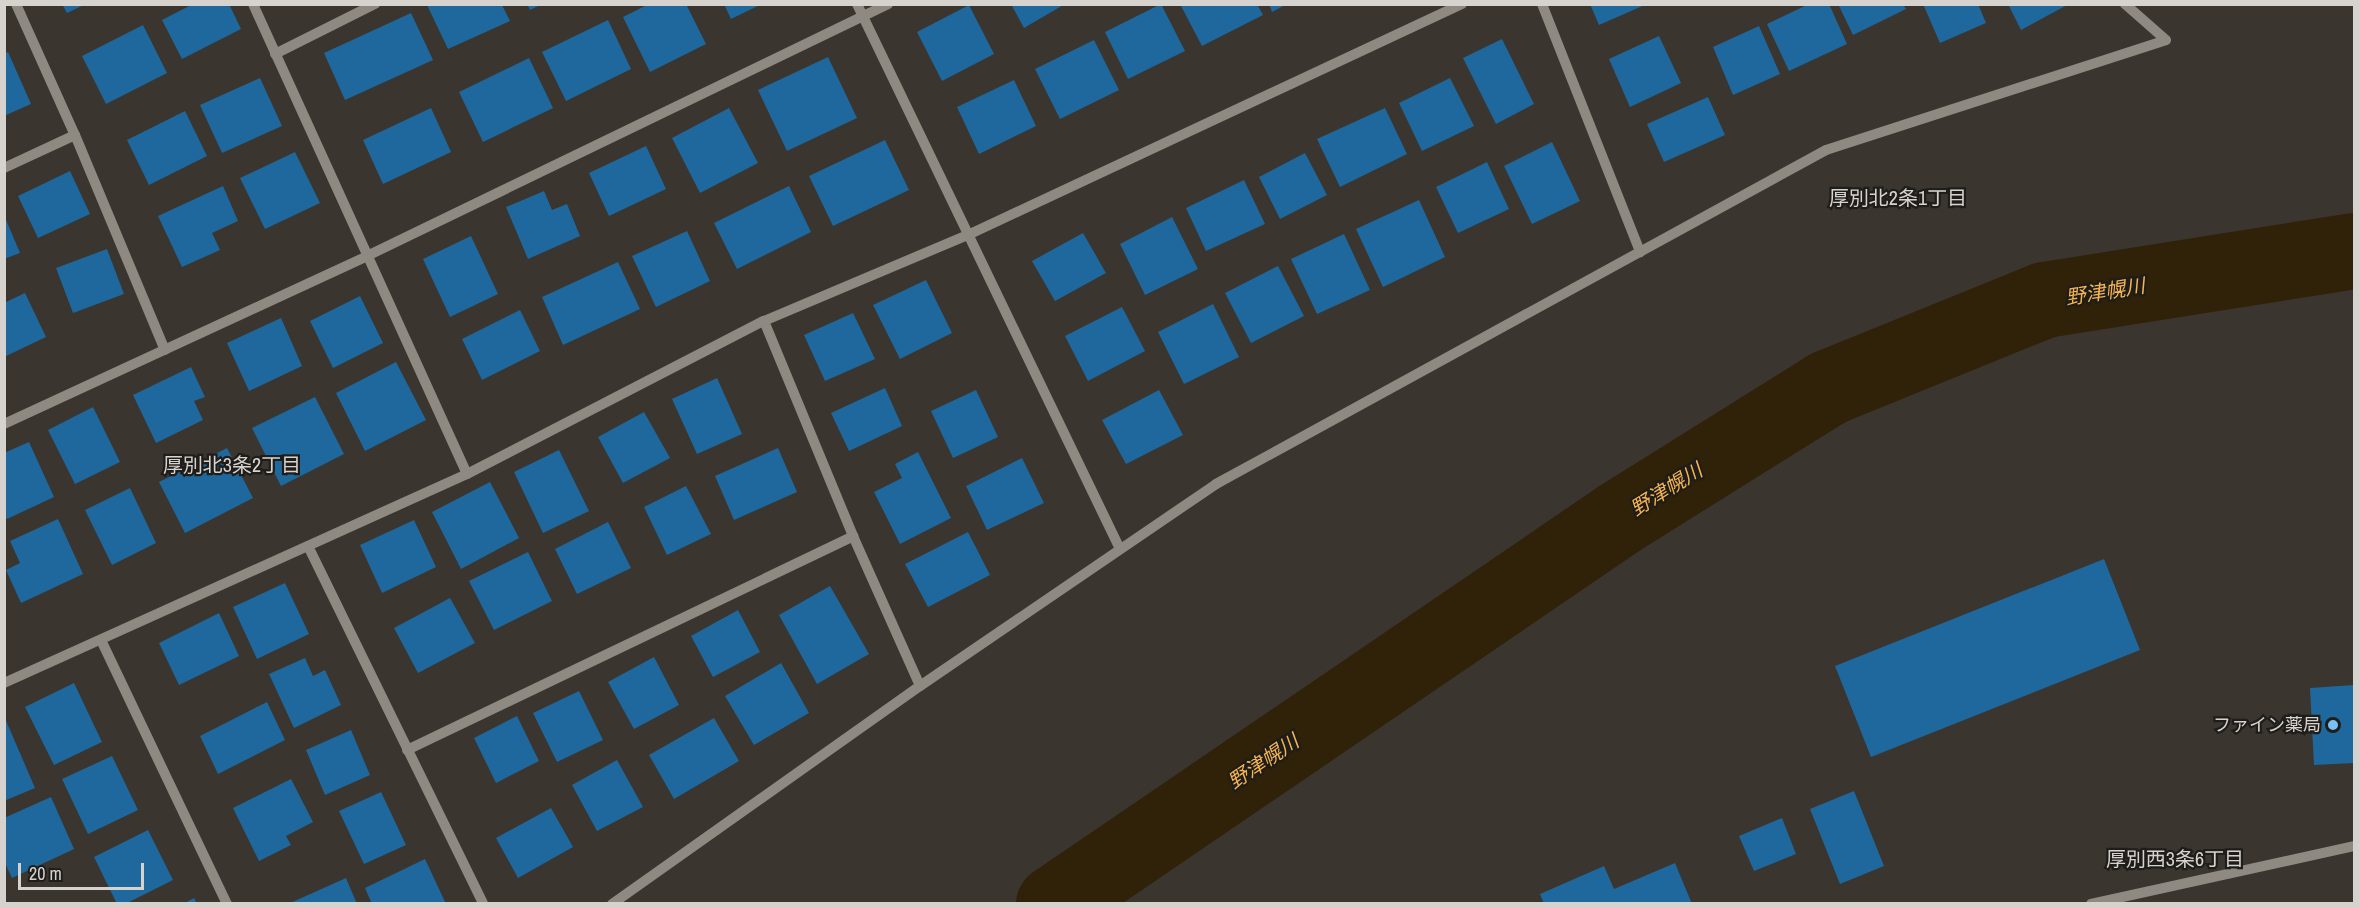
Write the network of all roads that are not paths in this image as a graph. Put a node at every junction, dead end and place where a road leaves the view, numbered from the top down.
1 (16, 4) edge
2 (253, 4) edge
3 (375, 4) edge
4 (857, 4) edge
5 (888, 4) edge
6 (1462, 4) edge
7 (1542, 4) edge
8 (2126, 4) edge
9 (863, 17) junction
10 (275, 54) junction
11 (75, 135) junction
12 (4, 168) edge
13 (970, 234) junction
14 (1640, 252) junction
15 (367, 256) junction
16 (764, 321) junction
17 (165, 350) junction
18 (4, 424) edge
19 (467, 474) junction
20 (853, 536) junction
21 (308, 546) junction
22 (1120, 549) junction
23 (101, 640) junction
24 (4, 683) edge
25 (920, 686) junction
26 (407, 750) junction
27 (2355, 846) edge
28 (227, 903) edge
29 (483, 903) edge
30 (612, 903) edge
31 (2091, 903) edge

1 - 11 street
2 - 10 street
3 - 10 street
4 - 9 street
5 - 9 street
6 - 13 street
7 - 14 street
8 - 14 street
9 - 13 street
9 - 15 street
10 - 15 street
11 - 12 street
11 - 17 street
13 - 16 street
13 - 22 street
14 - 22 street
15 - 17 street
15 - 19 street
16 - 19 street
16 - 20 street
17 - 18 street
19 - 21 street
20 - 25 street
20 - 26 street
21 - 23 street
21 - 26 street
22 - 25 street
23 - 24 street
23 - 28 street
25 - 30 street
26 - 29 street
27 - 31 street

